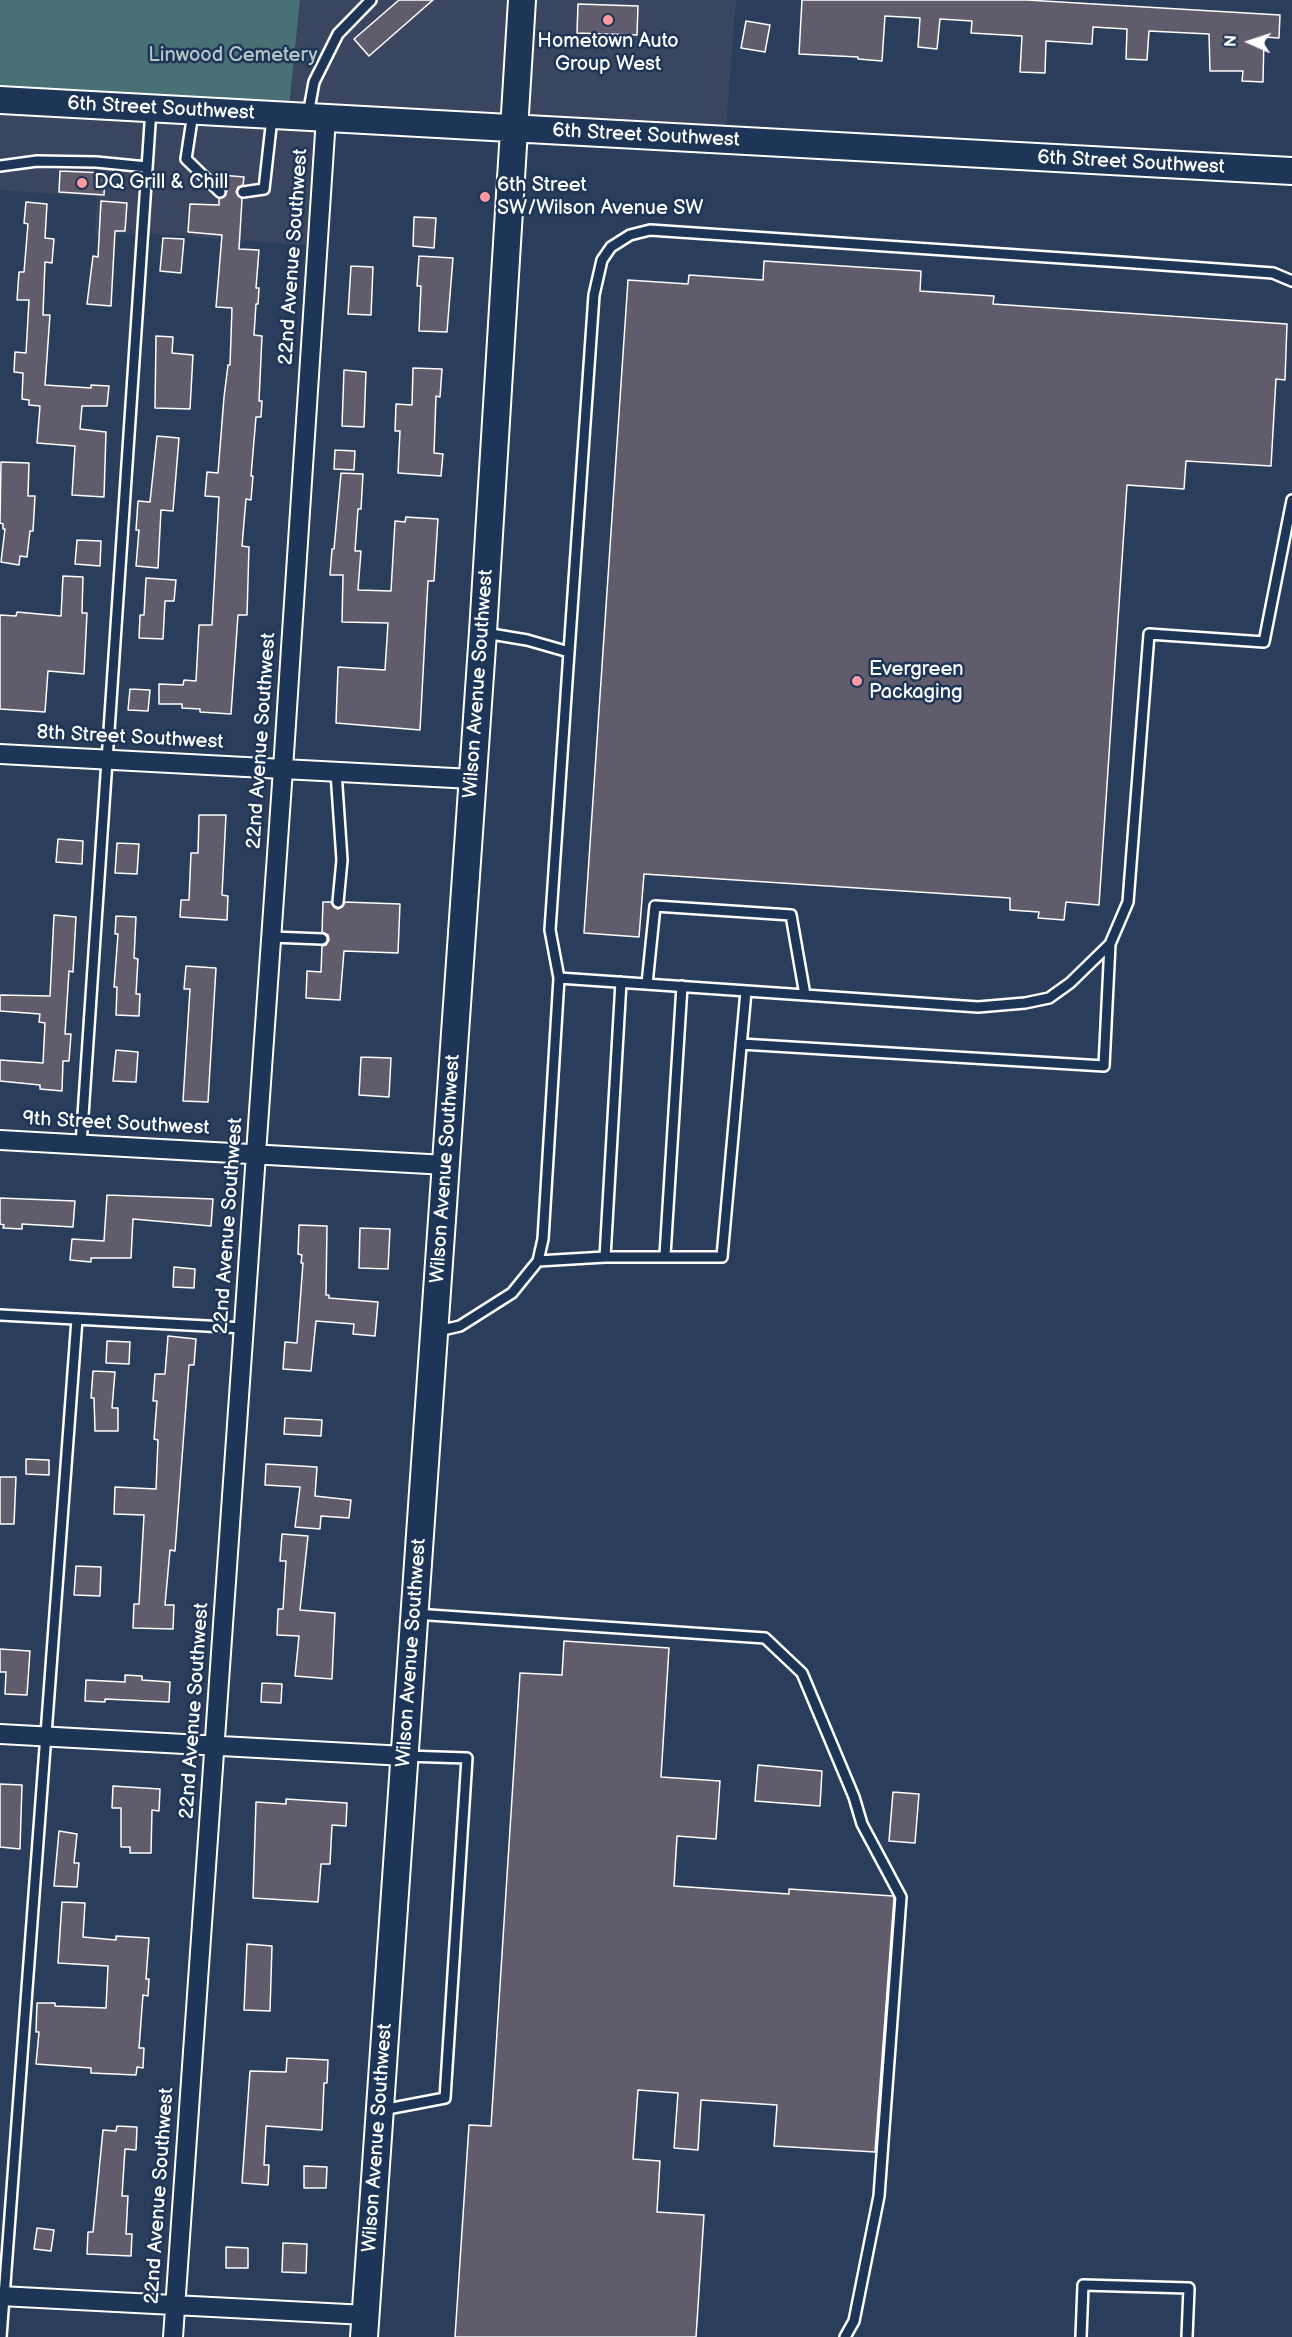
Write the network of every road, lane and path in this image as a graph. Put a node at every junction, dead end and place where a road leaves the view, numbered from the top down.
1 (371, 0) edge
2 (522, 0) edge
3 (0, 100) edge
4 (151, 108) junction
5 (194, 111) junction
6 (272, 115) junction
7 (317, 118) junction
8 (514, 129) junction
9 (0, 166) edge
10 (147, 167) junction
11 (1292, 171) edge
12 (220, 192) dead end
13 (243, 192) dead end
14 (1292, 281) edge
15 (1292, 500) edge
16 (483, 632) junction
17 (569, 652) junction
18 (0, 754) edge
19 (107, 759) junction
20 (284, 769) junction
21 (336, 772) junction
22 (472, 779) junction
23 (338, 902) dead end
24 (272, 936) junction
25 (322, 939) dead end
26 (1110, 944) junction
27 (559, 978) junction
28 (621, 982) junction
29 (647, 984) junction
30 (682, 987) junction
31 (746, 991) junction
32 (805, 995) junction
33 (741, 1044) junction
34 (0, 1140) edge
35 (81, 1145) junction
36 (256, 1155) junction
37 (446, 1165) junction
38 (665, 1255) junction
39 (605, 1257) junction
40 (538, 1261) junction
41 (0, 1315) edge
42 (77, 1319) junction
43 (244, 1328) junction
44 (434, 1332) junction
45 (414, 1614) junction
46 (0, 1734) edge
47 (46, 1736) junction
48 (214, 1745) junction
49 (405, 1756) junction
50 (380, 2110) junction
51 (2, 2296) edge
52 (175, 2305) junction
53 (365, 2326) edge
54 (1, 2337) edge
55 (173, 2337) edge
56 (845, 2337) edge
57 (1081, 2337) edge
58 (1187, 2337) edge

1 - 7 lane
2 - 8 main road, Wilson Avenue Southwest
3 - 4 main road, 6th Street Southwest
4 - 5 main road, 6th Street Southwest
4 - 10 lane
5 - 6 main road, 6th Street Southwest
5 - 12 lane
6 - 7 main road, 6th Street Southwest
6 - 13 lane
7 - 8 main road, 6th Street Southwest
7 - 20 street, 22nd Avenue Southwest
8 - 11 main road, 6th Street Southwest
8 - 16 main road, Wilson Avenue Southwest
9 - 10 lane
10 - 19 lane
14 - 17 lane
15 - 26 lane
16 - 17 lane
16 - 22 main road, Wilson Avenue Southwest
17 - 27 lane
18 - 19 street, 8th Street Southwest
19 - 20 street, 8th Street Southwest
19 - 35 lane
20 - 21 street, 8th Street Southwest
20 - 24 street, 22nd Avenue Southwest
21 - 22 street, 8th Street Southwest
21 - 23 lane
22 - 37 main road, Wilson Avenue Southwest
24 - 25 lane
24 - 36 street, 22nd Avenue Southwest
26 - 32 lane
26 - 33 lane
27 - 28 lane
27 - 40 lane
28 - 29 lane
28 - 39 lane
29 - 30 lane
29 - 32 lane
30 - 31 lane
30 - 38 lane
31 - 32 lane
31 - 33 lane
33 - 38 lane
34 - 35 street, 9th Street Southwest
35 - 36 street, 9th Street Southwest
36 - 37 street, 9th Street Southwest
36 - 43 street, 22nd Avenue Southwest
37 - 44 main road, Wilson Avenue Southwest
38 - 39 lane
39 - 40 lane
40 - 44 lane
41 - 42 lane
42 - 43 lane
42 - 47 lane
43 - 48 street, 22nd Avenue Southwest
44 - 45 main road, Wilson Avenue Southwest
45 - 49 main road, Wilson Avenue Southwest
45 - 56 lane
46 - 47 street
47 - 48 street
47 - 51 lane
48 - 49 street
48 - 52 street, 22nd Avenue Southwest
49 - 50 main road, Wilson Avenue Southwest
49 - 50 lane
50 - 53 main road, Wilson Avenue Southwest
51 - 52 street
51 - 54 lane
52 - 53 street
52 - 55 street, 22nd Avenue Southwest
57 - 58 lane

